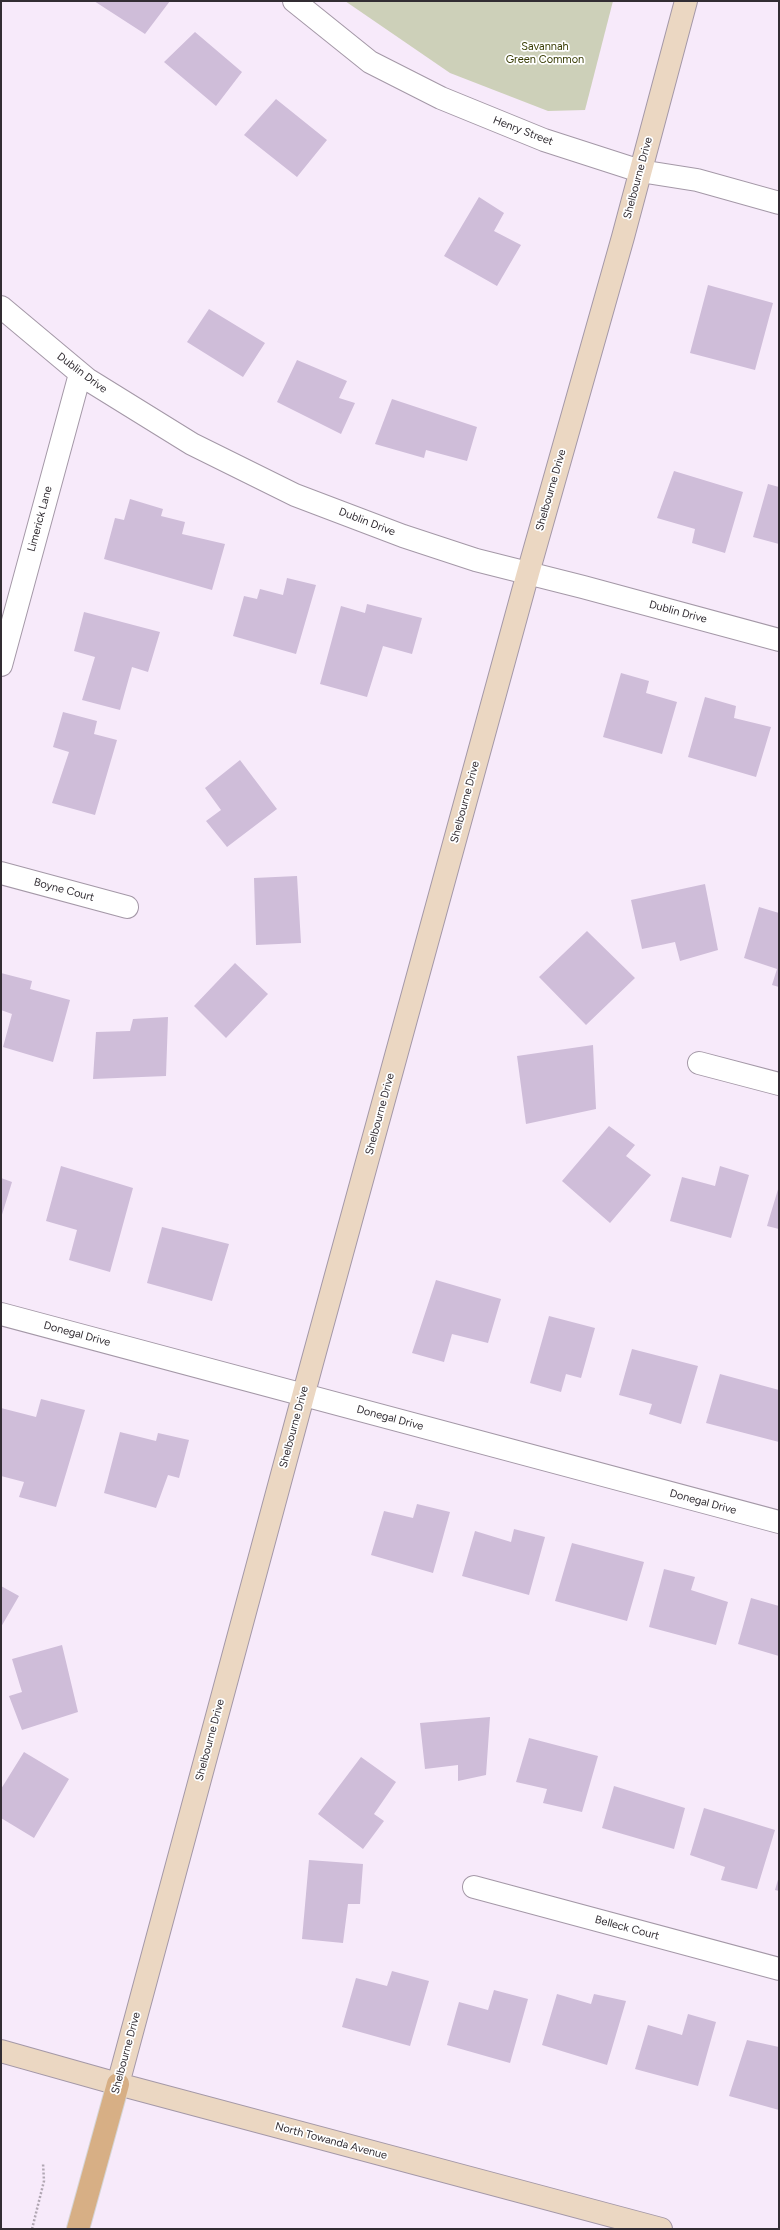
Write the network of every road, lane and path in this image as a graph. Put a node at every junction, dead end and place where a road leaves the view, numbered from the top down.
1 (294, 1) edge
2 (686, 1) edge
3 (640, 171) junction
4 (779, 202) edge
5 (1, 307) edge
6 (80, 374) junction
7 (528, 573) junction
8 (779, 640) edge
9 (1, 665) edge
10 (1, 873) edge
11 (127, 907) dead end
12 (699, 1063) dead end
13 (779, 1084) edge
14 (1, 1314) edge
15 (303, 1395) junction
16 (779, 1522) edge
17 (474, 1887) dead end
18 (779, 1969) edge
19 (1, 2051) edge
20 (118, 2084) junction
21 (43, 2163) dead end
22 (32, 2229) edge
23 (78, 2229) edge
24 (661, 2229) edge

1 - 3 street, Henry Street
2 - 3 main road, Shelbourne Drive
3 - 4 street, Henry Street
3 - 7 main road, Shelbourne Drive
5 - 6 street, Dublin Drive
6 - 7 street, Dublin Drive
6 - 9 street, Limerick Lane
7 - 8 street, Dublin Drive
7 - 15 main road, Shelbourne Drive
10 - 11 street, Boyne Court
12 - 13 street
14 - 15 street, Donegal Drive
15 - 16 street, Donegal Drive
15 - 20 main road, Shelbourne Drive
17 - 18 street, Belleck Court
19 - 20 main road, North Towanda Avenue
20 - 23 main road, Shelbourne Drive
20 - 24 main road, North Towanda Avenue
21 - 22 path

